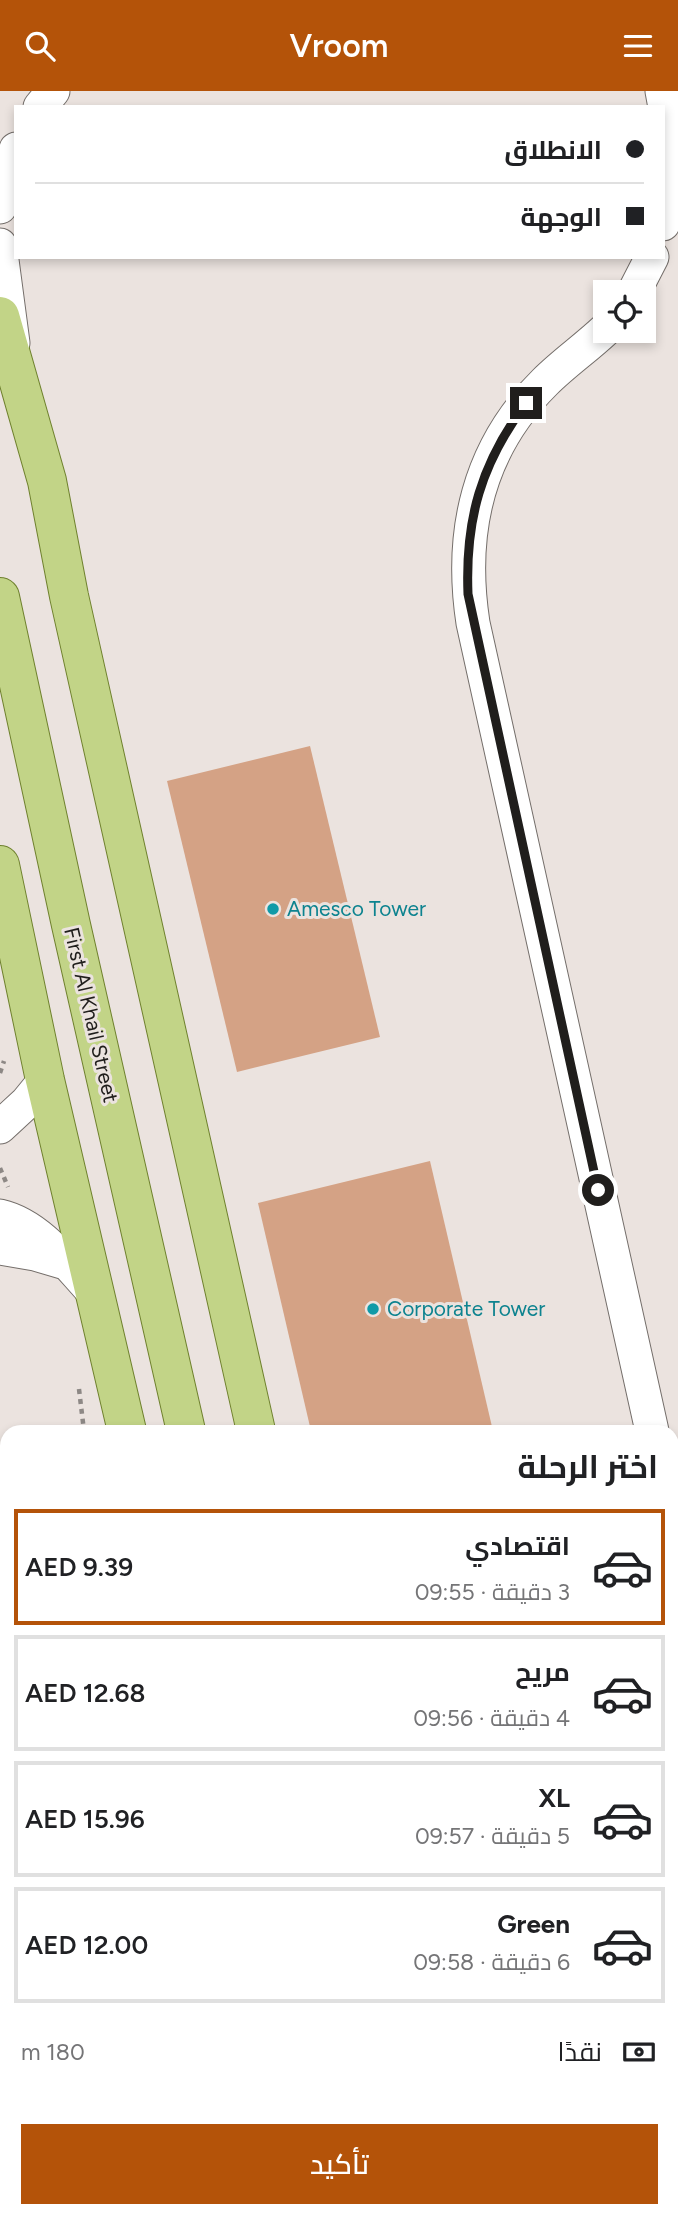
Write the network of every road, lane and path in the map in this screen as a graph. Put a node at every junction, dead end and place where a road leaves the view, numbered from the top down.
1 (53, 91) edge
2 (42, 105) edge
3 (665, 108) edge
4 (14, 155) edge
5 (0, 207) edge
6 (665, 215) edge
7 (0, 245) edge
8 (651, 259) edge
9 (640, 280) edge
10 (0, 316) edge
11 (593, 340) edge
12 (18, 377) junction
13 (0, 597) edge
14 (0, 865) edge
15 (45, 1080) junction
16 (0, 1127) edge
17 (0, 1216) edge
18 (0, 1248) edge
19 (66, 1263) junction
20 (94, 1293) junction
21 (78, 1379) dead end
22 (82, 1425) edge
23 (126, 1425) edge
24 (185, 1425) edge
25 (255, 1425) edge
26 (651, 1425) edge

1 - 2 street
3 - 6 street
4 - 5 street
7 - 12 street
8 - 9 street
10 - 12 main road
11 - 26 street
12 - 25 main road
13 - 24 main road, First Al Khail Street
14 - 15 main road
15 - 16 street
15 - 20 main road
17 - 19 street
18 - 19 street
19 - 20 street
20 - 23 main road
21 - 22 path

